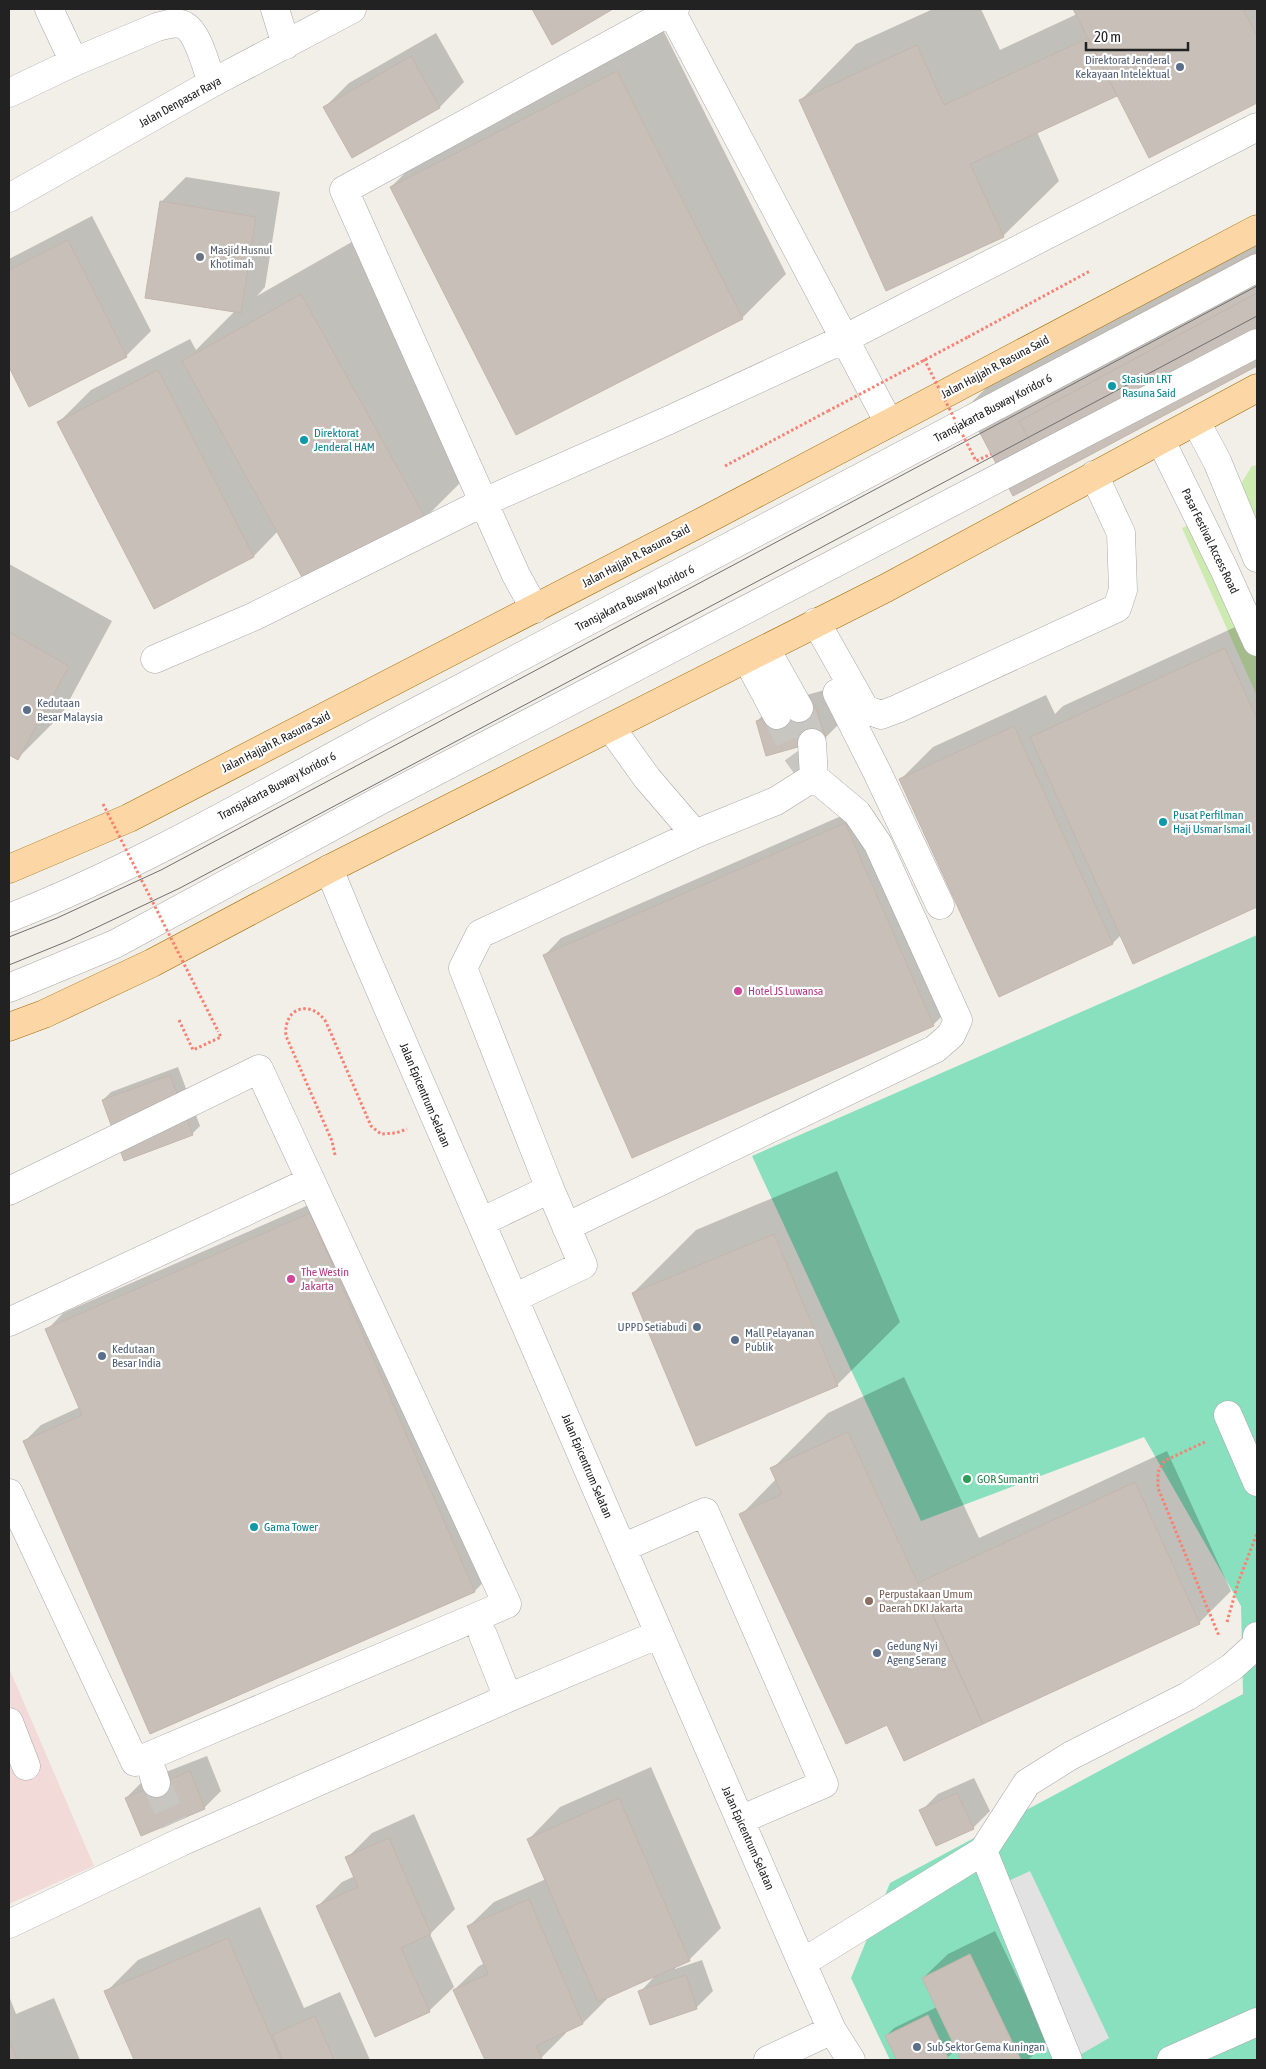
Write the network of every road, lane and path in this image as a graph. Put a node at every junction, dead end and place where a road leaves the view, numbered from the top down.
1 (49, 9) edge
2 (275, 9) edge
3 (673, 10) edge
4 (341, 11) edge
5 (286, 45) junction
6 (74, 62) junction
7 (212, 83) junction
8 (9, 93) edge
9 (1257, 127) edge
10 (9, 198) edge
11 (1257, 229) edge
12 (1257, 268) edge
13 (1090, 271) dead end
14 (844, 339) junction
15 (1257, 343) edge
16 (924, 359) junction
17 (1257, 388) edge
18 (1196, 422) junction
19 (889, 423) junction
20 (1161, 441) junction
21 (991, 454) dead end
22 (725, 466) dead end
23 (1094, 475) junction
24 (484, 502) junction
25 (1257, 558) edge
26 (536, 609) junction
27 (809, 627) junction
28 (1257, 642) edge
29 (756, 654) junction
30 (155, 660) dead end
31 (788, 712) tunnel mouth
32 (611, 728) junction
33 (812, 743) tunnel mouth
34 (814, 777) junction
35 (103, 804) dead end
36 (695, 834) junction
37 (9, 869) edge
38 (329, 869) junction
39 (940, 905) dead end
40 (9, 918) edge
41 (9, 988) edge
42 (179, 1020) dead end
43 (9, 1027) edge
44 (436, 1120) junction
45 (311, 1181) junction
46 (550, 1189) junction
47 (9, 1191) edge
48 (481, 1222) junction
49 (566, 1227) junction
50 (514, 1298) junction
51 (9, 1322) edge
52 (1231, 1422) joint
53 (1257, 1482) edge
54 (9, 1494) edge
55 (1257, 1533) edge
56 (622, 1548) junction
57 (1226, 1625) dead end
58 (659, 1634) junction
59 (1224, 1634) dead end
60 (483, 1635) dead end
61 (1257, 1636) edge
62 (508, 1698) junction
63 (9, 1722) edge
64 (26, 1766) dead end
65 (740, 1820) junction
66 (983, 1852) junction
67 (9, 1924) edge
68 (802, 1963) junction
69 (1257, 2022) edge
70 (832, 2030) junction
71 (768, 2060) edge
72 (851, 2060) edge
73 (1068, 2060) edge
74 (1171, 2060) edge

1 - 6 street
2 - 5 street
3 - 14 street
3 - 24 street
4 - 5 street, Jalan Denpasar Raya
5 - 7 street, Jalan Denpasar Raya
6 - 7 street
6 - 8 street
7 - 10 street, Jalan Denpasar Raya
9 - 14 street
11 - 19 main road, Jalan Hajjah R. Rasuna Said
12 - 40 street, Transjakarta Busway Koridor 6
13 - 16 path, bridge
14 - 19 street
14 - 24 street
15 - 41 street
16 - 21 path, bridge
16 - 22 path, bridge
17 - 18 main road
18 - 20 main road
18 - 25 street
19 - 26 main road, Jalan Hajjah R. Rasuna Said
20 - 23 main road
20 - 28 street, Pasar Festival Access Road
23 - 27 main road
23 - 27 street
24 - 26 street
24 - 30 street
26 - 37 main road, Jalan Hajjah R. Rasuna Said
27 - 29 main road
27 - 39 street
29 - 31 street
29 - 32 main road
32 - 36 street
32 - 38 main road
33 - 34 street
34 - 36 street
34 - 49 street
35 - 42 path, bridge
36 - 46 street
38 - 43 main road
38 - 44 street, Jalan Epicentrum Selatan
44 - 45 path
44 - 48 street, Jalan Epicentrum Selatan
45 - 47 street
45 - 51 street
45 - 54 street
46 - 48 street
46 - 49 street
48 - 50 street, Jalan Epicentrum Selatan
49 - 50 street
50 - 56 street, Jalan Epicentrum Selatan
52 - 53 street
52 - 59 path
55 - 57 path
56 - 58 street, Jalan Epicentrum Selatan
56 - 65 street
58 - 62 street
58 - 65 street, Jalan Epicentrum Selatan
60 - 62 street
61 - 66 street
62 - 67 street
63 - 64 street
65 - 68 street, Jalan Epicentrum Selatan
66 - 68 street
66 - 73 street
68 - 70 street, Jalan Epicentrum Selatan
69 - 74 street
70 - 71 street
70 - 72 street, Jalan Epicentrum Selatan

